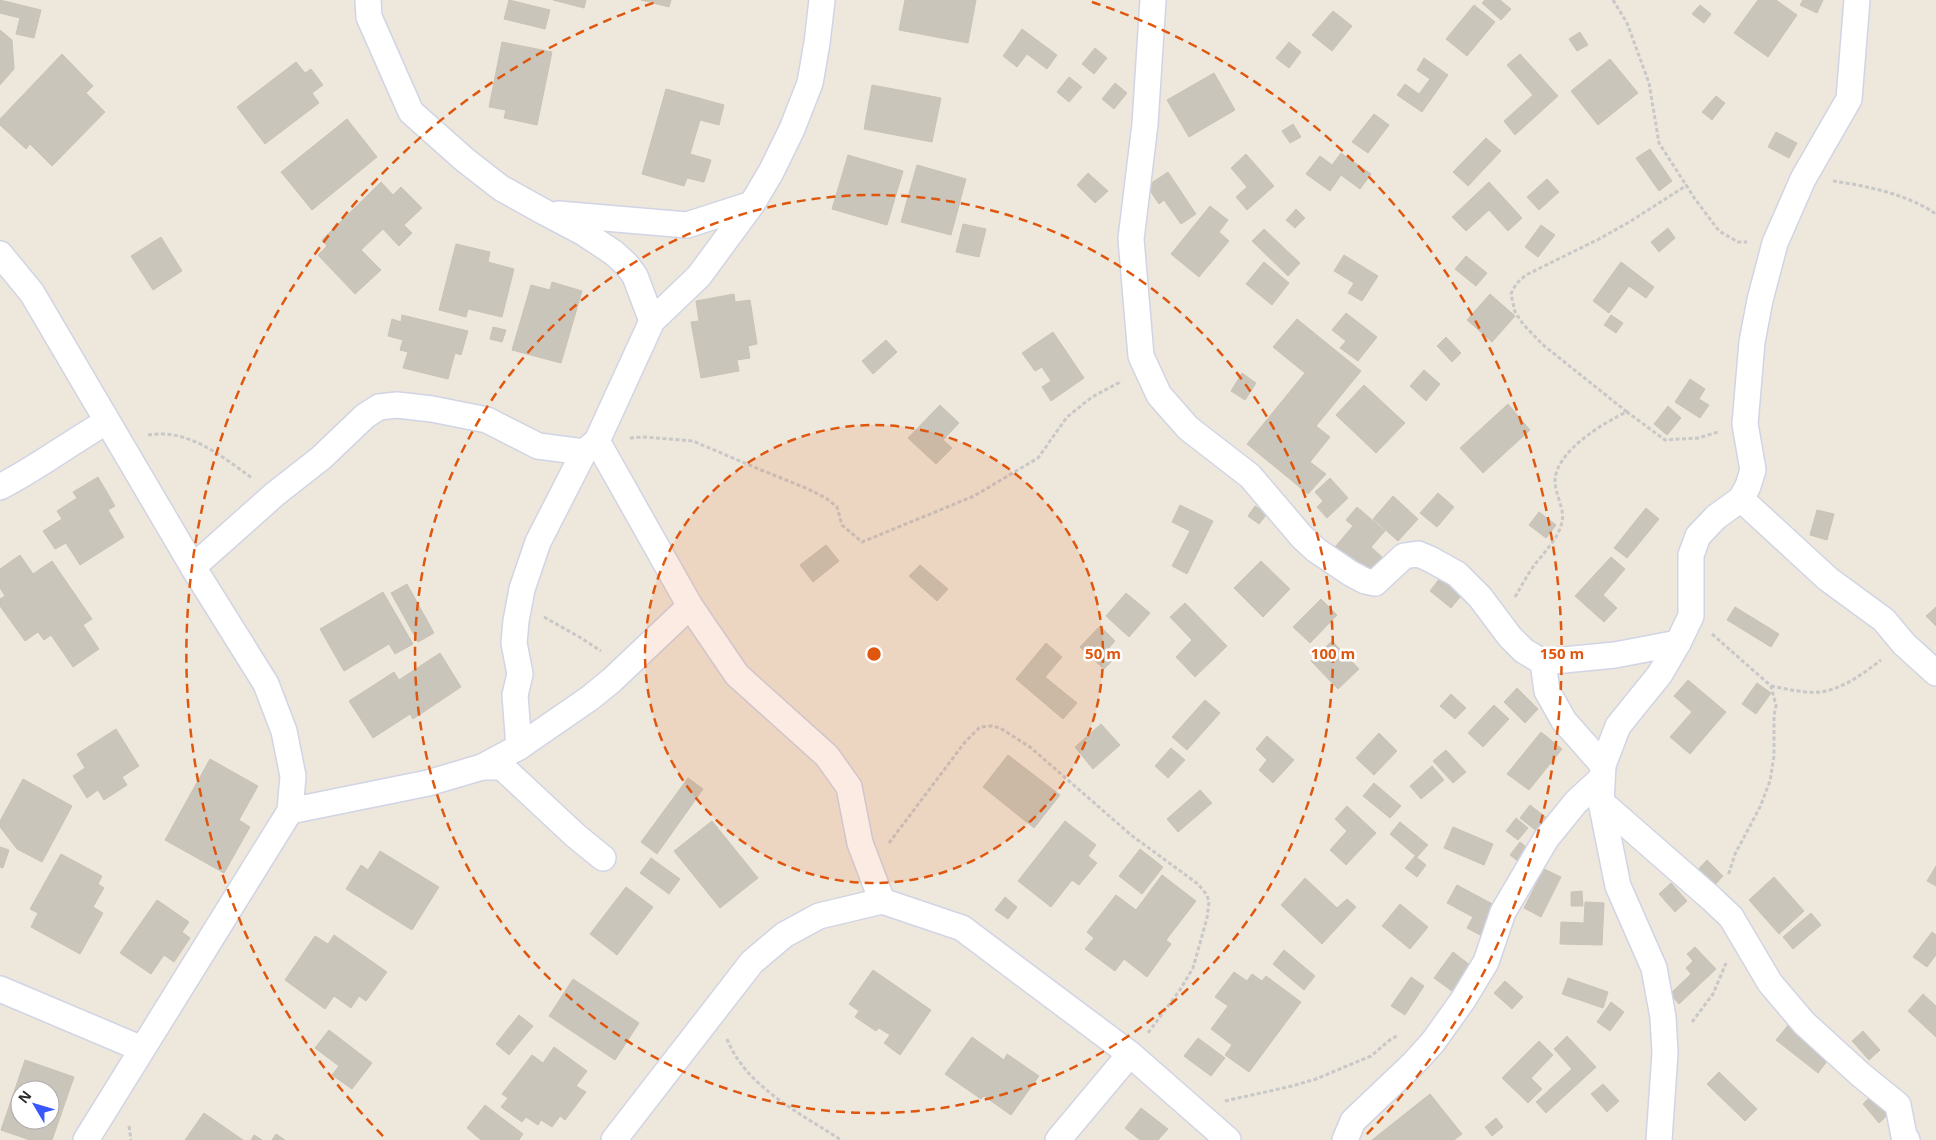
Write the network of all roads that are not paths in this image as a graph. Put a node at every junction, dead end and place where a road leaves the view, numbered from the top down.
1 (368, 0) edge
2 (822, 0) edge
3 (1153, 0) edge
4 (1857, 0) edge
5 (752, 204) junction
6 (546, 214) junction
7 (0, 254) edge
8 (652, 321) junction
9 (112, 431) junction
10 (591, 446) junction
11 (0, 487) edge
12 (1741, 499) junction
13 (192, 567) junction
14 (690, 606) junction
15 (1678, 643) junction
16 (1543, 662) junction
17 (1936, 673) edge
18 (519, 746) junction
19 (482, 768) junction
20 (1602, 782) junction
21 (290, 811) junction
22 (604, 858) dead end
23 (882, 901) junction
24 (0, 989) edge
25 (142, 1049) junction
26 (1130, 1054) junction
27 (86, 1140) edge
28 (614, 1140) edge
29 (1058, 1140) edge
30 (1228, 1140) edge
31 (1346, 1140) edge
32 (1659, 1140) edge
33 (1907, 1140) edge

1 - 6 street
2 - 5 street
3 - 16 street
4 - 12 street
5 - 6 street
5 - 8 street
6 - 8 street
7 - 9 street
8 - 10 street
9 - 11 street
9 - 13 street
10 - 13 street
10 - 14 street
10 - 18 street
12 - 15 street
12 - 17 street
13 - 21 street
14 - 18 street
14 - 23 street
15 - 16 street
15 - 20 street
16 - 20 street
18 - 19 street
19 - 21 street
19 - 22 street
20 - 31 street
20 - 32 street
20 - 33 street
21 - 25 street
23 - 26 street
23 - 28 street
24 - 25 street
25 - 27 street
26 - 29 street
26 - 30 street

